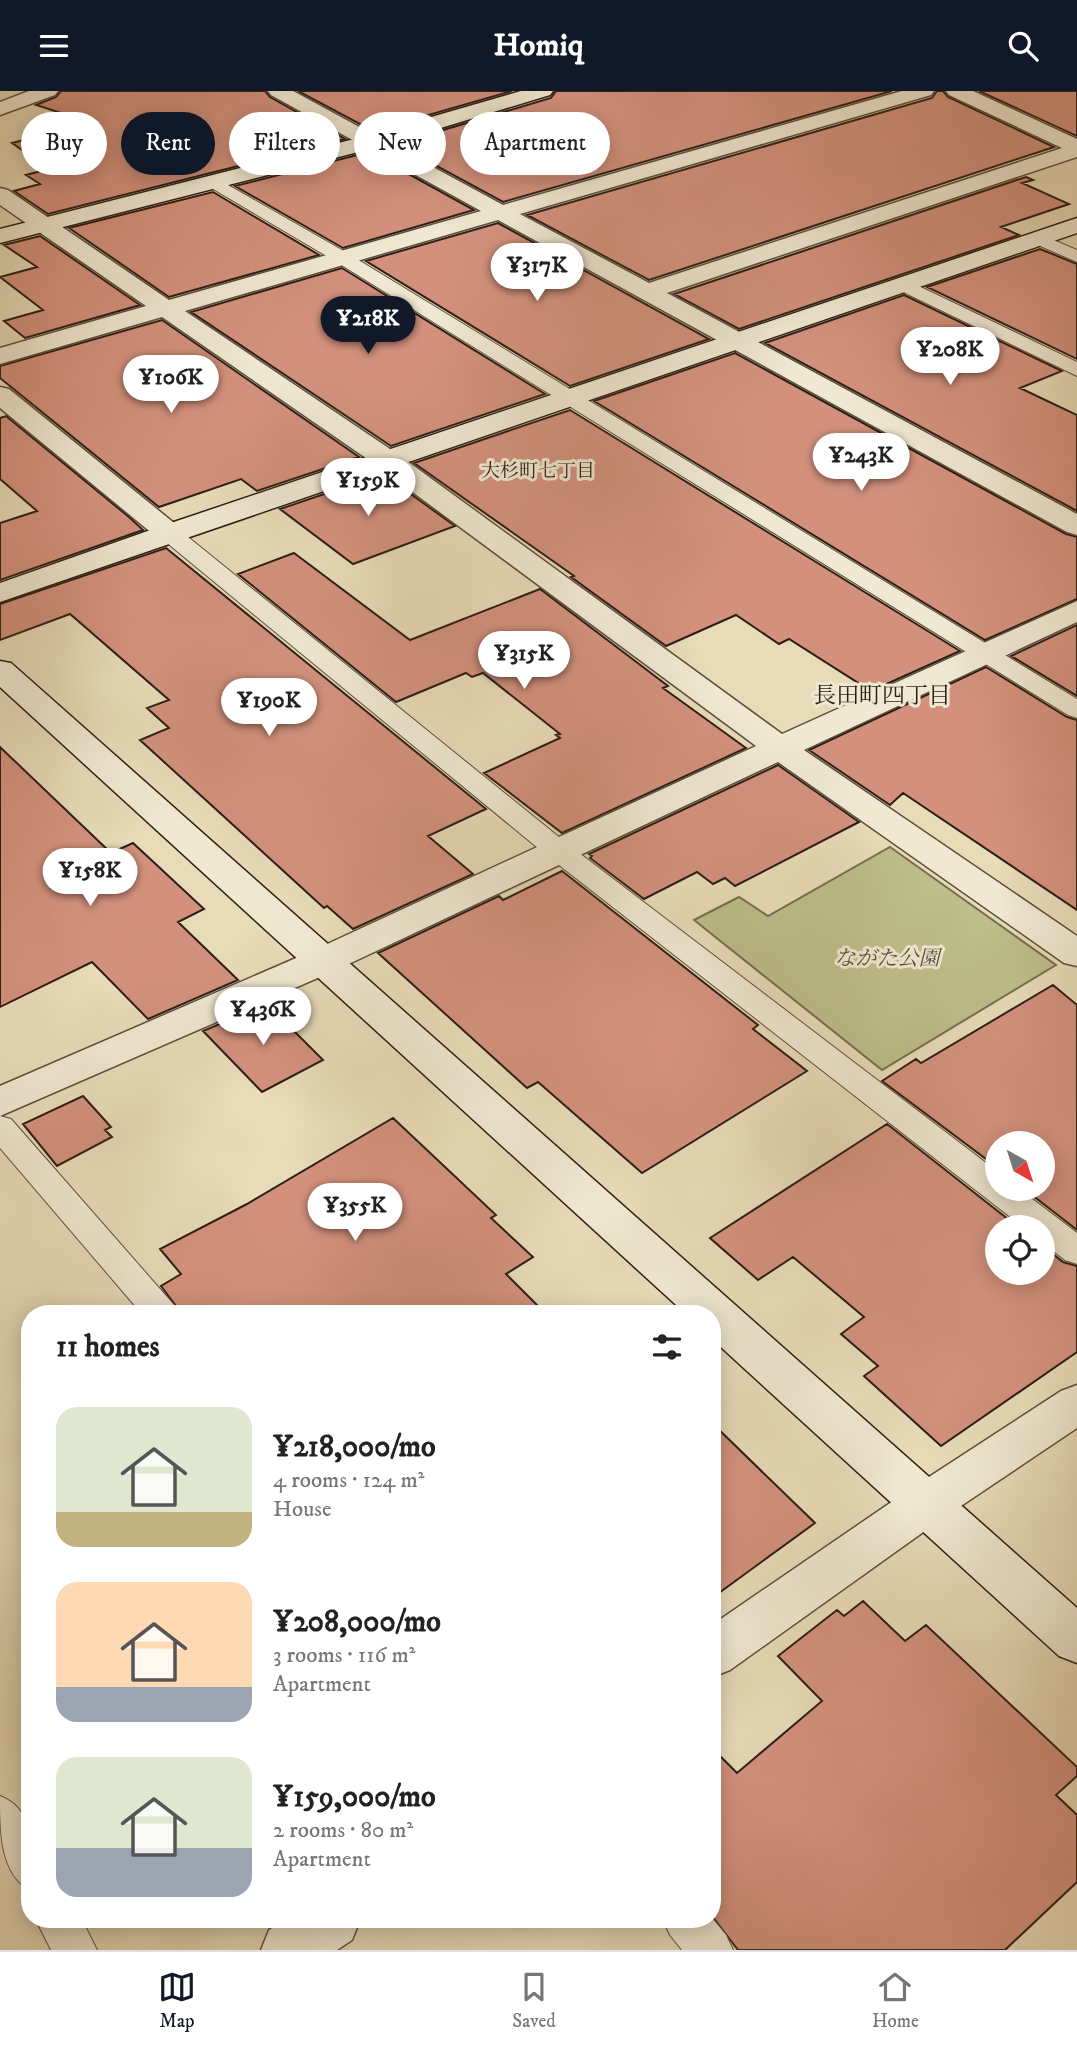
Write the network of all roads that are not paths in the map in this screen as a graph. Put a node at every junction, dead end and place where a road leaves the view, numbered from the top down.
1 (48, 91) edge
2 (278, 91) edge
3 (543, 91) edge
4 (924, 91) edge
5 (956, 91) edge
6 (0, 109) edge
7 (446, 120) edge
8 (354, 133) edge
9 (354, 146) edge
10 (1077, 148) edge
11 (433, 175) edge
12 (214, 182) junction
13 (0, 195) edge
14 (503, 212) junction
15 (43, 225) junction
16 (1077, 225) edge
17 (0, 236) edge
18 (1037, 238) junction
19 (341, 257) junction
20 (1077, 257) edge
21 (902, 284) junction
22 (645, 292) junction
23 (165, 310) junction
24 (741, 341) junction
25 (0, 356) edge
26 (1077, 370) edge
27 (0, 395) edge
28 (570, 399) junction
29 (386, 459) junction
30 (1077, 526) edge
31 (169, 533) junction
32 (0, 593) edge
33 (1077, 610) edge
34 (986, 653) junction
35 (0, 670) edge
36 (1077, 711) edge
37 (781, 749) junction
38 (560, 852) junction
39 (1077, 954) edge
40 (323, 961) junction
41 (0, 1103) edge
42 (0, 1127) edge
43 (1077, 1251) edge
44 (154, 1305) edge
45 (705, 1305) edge
46 (721, 1319) edge
47 (1077, 1404) edge
48 (926, 1504) junction
49 (1077, 1640) edge
50 (721, 1648) edge
51 (0, 1816) edge
52 (21, 1853) edge
53 (63, 1928) edge
54 (321, 1928) edge
55 (692, 1928) edge
56 (75, 1950) edge
57 (289, 1950) edge
58 (711, 1950) edge

1 - 6 street
2 - 8 street
3 - 7 street
4 - 14 street
5 - 10 street
9 - 12 street
10 - 22 street
11 - 14 street
12 - 15 street
12 - 19 lane
13 - 15 street
14 - 19 street
14 - 22 street
15 - 17 street
15 - 23 street
16 - 18 street
18 - 20 lane
18 - 21 street
19 - 23 street
19 - 28 lane
21 - 24 street
21 - 26 lane
22 - 24 street
23 - 25 street
23 - 29 street
24 - 28 street
24 - 30 street
27 - 31 street
28 - 29 street
28 - 34 lane
29 - 31 street
29 - 37 street
31 - 32 street
31 - 38 lane
33 - 34 street
34 - 36 lane
34 - 37 street
35 - 40 street
37 - 38 street
37 - 39 street
38 - 40 street
38 - 43 lane
40 - 41 street
40 - 45 street
42 - 44 lane
46 - 48 street
47 - 48 street
48 - 49 street
48 - 50 street
51 - 52 lane
53 - 56 lane
54 - 57 street
55 - 58 lane

